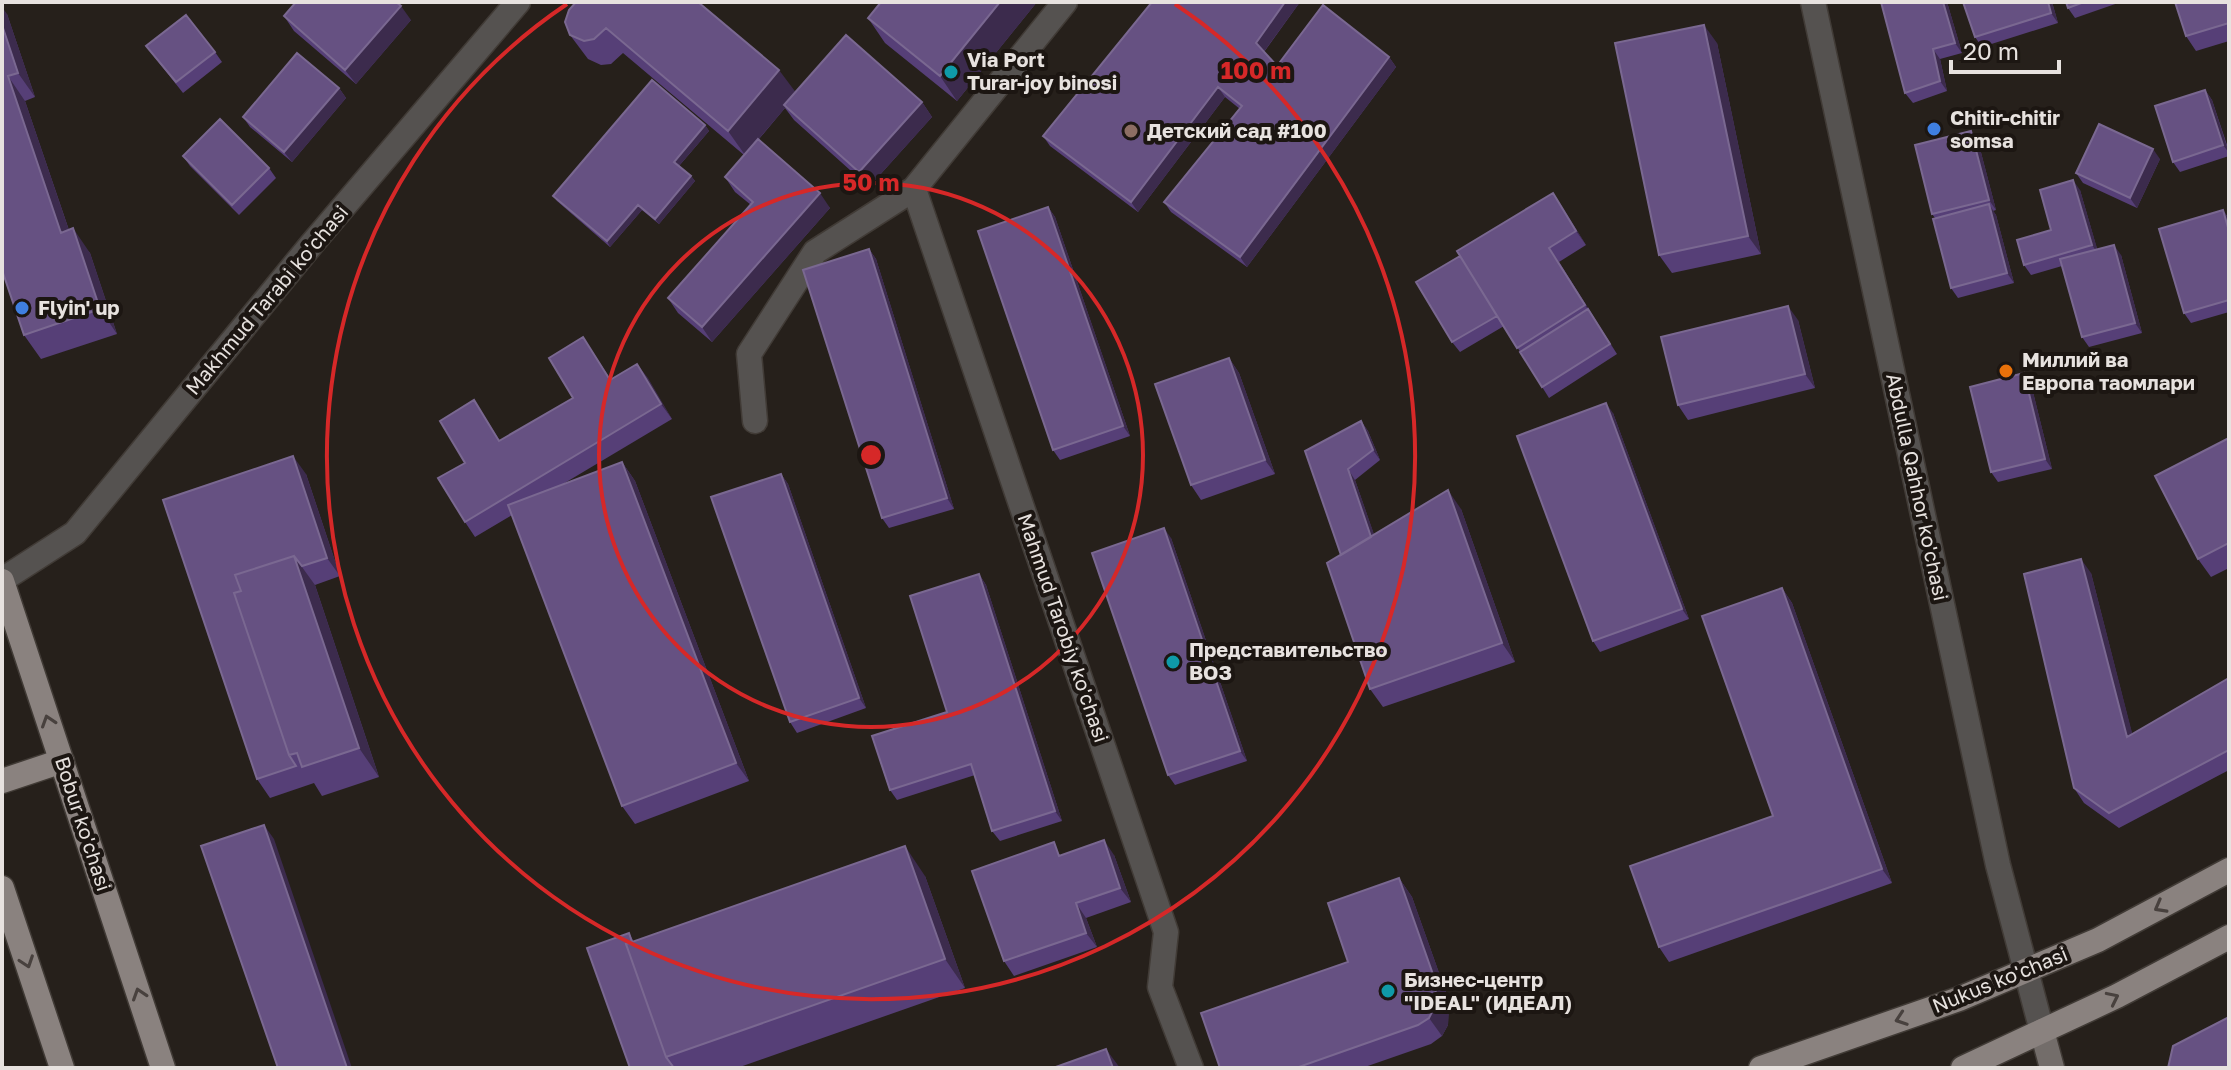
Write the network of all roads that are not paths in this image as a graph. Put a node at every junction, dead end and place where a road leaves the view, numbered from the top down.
1 (518, 2) edge
2 (1065, 2) edge
3 (1813, 2) edge
4 (914, 189) junction
5 (755, 421) dead end
6 (2, 580) edge
7 (62, 761) junction
8 (2, 781) edge
9 (2229, 870) edge
10 (2, 888) edge
11 (2229, 937) edge
12 (2026, 970) junction
13 (2042, 1031) junction
14 (62, 1068) edge
15 (163, 1068) edge
16 (1191, 1068) edge
17 (1761, 1068) edge
18 (1963, 1068) edge
19 (2052, 1068) edge

1 - 6 street, Makhmud Tarabi ko'chasi
2 - 4 street
3 - 12 street, Abdulla Qahhor ko'chasi
4 - 5 street
4 - 16 street, Mahmud Tarobiy ko'chasi
7 -> 6 main road, Bobur ko'chasi
7 - 8 main road
15 -> 7 main road, Bobur ko'chasi
9 -> 12 main road, Nukus ko'chasi
10 -> 14 main road
13 -> 11 main road
12 - 13 street, Abdulla Qahhor ko'chasi
12 -> 17 main road, Nukus ko'chasi
13 - 18 main road
13 - 19 street

